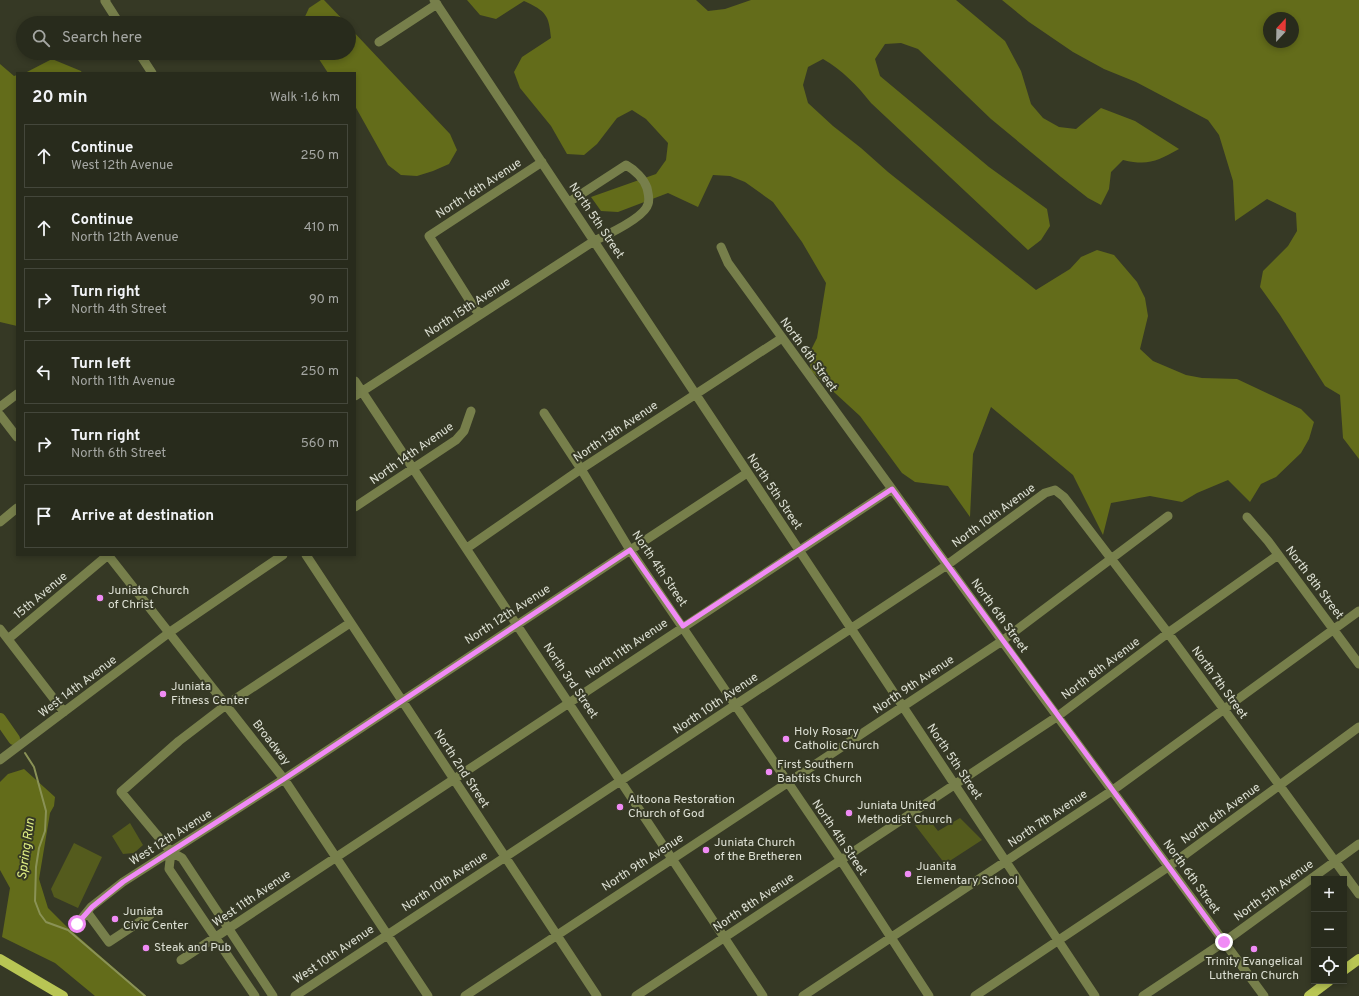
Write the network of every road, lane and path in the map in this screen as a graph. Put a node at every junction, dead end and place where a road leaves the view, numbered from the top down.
1 (105, 0) edge
2 (436, 2) edge
3 (115, 16) edge
4 (379, 42) dead end
5 (144, 60) edge
6 (151, 72) edge
7 (542, 162) junction
8 (569, 202) junction
9 (594, 241) junction
10 (721, 247) dead end
11 (481, 314) junction
12 (782, 338) junction
13 (356, 384) edge
14 (359, 394) edge
15 (696, 394) junction
16 (16, 395) edge
17 (0, 407) edge
18 (471, 411) dead end
19 (544, 413) dead end
20 (0, 415) edge
21 (16, 436) edge
22 (413, 469) junction
23 (581, 469) junction
24 (747, 473) junction
25 (892, 489) junction
26 (1055, 490) joint
27 (356, 506) edge
28 (16, 509) edge
29 (1168, 516) dead end
30 (1247, 517) dead end
31 (0, 522) edge
32 (467, 548) junction
33 (630, 550) junction
34 (799, 551) junction
35 (1278, 555) junction
36 (107, 556) edge
37 (109, 556) edge
38 (282, 556) edge
39 (307, 556) edge
40 (1112, 560) junction
41 (947, 565) junction
42 (1359, 611) edge
43 (350, 623) junction
44 (517, 624) junction
45 (683, 626) junction
46 (851, 628) junction
47 (0, 629) edge
48 (1334, 630) junction
49 (170, 632) junction
50 (1168, 634) junction
51 (8, 639) junction
52 (1002, 641) junction
53 (1359, 664) edge
54 (402, 700) junction
55 (569, 702) junction
56 (736, 704) junction
57 (226, 705) junction
58 (902, 707) junction
59 (1224, 710) junction
60 (64, 712) junction
61 (1058, 716) junction
62 (1359, 727) edge
63 (0, 760) edge
64 (284, 779) junction
65 (453, 779) junction
66 (621, 782) junction
67 (786, 783) junction
68 (954, 784) junction
69 (1279, 786) junction
70 (1113, 790) junction
71 (1359, 844) edge
72 (170, 852) junction
73 (336, 857) junction
74 (505, 857) junction
75 (672, 859) junction
76 (840, 859) junction
77 (1006, 862) junction
78 (1335, 862) junction
79 (1168, 867) junction
80 (1359, 894) edge
81 (87, 912) junction
82 (150, 915) dead end
83 (77, 924) dead end
84 (229, 929) junction
85 (387, 934) junction
86 (557, 935) junction
87 (216, 937) junction
88 (724, 938) junction
89 (891, 938) junction
90 (1058, 940) junction
91 (1224, 942) junction
92 (0, 958) edge
93 (1359, 959) edge
94 (181, 960) dead end
95 (1347, 968) edge
96 (1325, 984) edge
97 (63, 996) edge
98 (255, 996) edge
99 (273, 996) edge
100 (295, 996) edge
101 (428, 996) edge
102 (465, 996) edge
103 (598, 996) edge
104 (636, 996) edge
105 (763, 996) edge
106 (803, 996) edge
107 (929, 996) edge
108 (975, 996) edge
109 (1095, 996) edge
110 (1143, 996) edge
111 (1264, 996) edge
112 (1309, 996) edge

1 - 3 street
2 - 4 street
2 - 7 street, North 5th Street
5 - 6 street
7 - 8 street, North 5th Street
7 - 11 street, North 16th Avenue
8 - 9 street, North 5th Street
8 - 9 street, North 15th Avenue
9 - 11 street, North 15th Avenue
9 - 15 street, North 5th Street
10 - 12 street, North 6th Street
11 - 14 street, North 15th Avenue
12 - 15 street, North 13th Avenue
12 - 25 street, North 6th Street
13 - 14 street, North 3rd Street
14 - 22 street, North 3rd Street
15 - 23 street, North 13th Avenue
15 - 24 street, North 5th Street
16 - 17 street
18 - 22 street, North 14th Avenue
19 - 23 street, North 4th Street
20 - 21 street
22 - 27 street, North 14th Avenue
22 - 32 street, North 3rd Street
23 - 32 street, North 13th Avenue
23 - 33 street, North 4th Street
24 - 33 street, North 12th Avenue
24 - 34 street, North 5th Street
25 - 34 street, North 11th Avenue
25 - 41 street, North 6th Street
26 - 40 street, North 7th Street
26 - 41 street, North 10th Avenue
28 - 31 street
29 - 40 street, North 9th Avenue
30 - 35 street, North 8th Street
32 - 44 street, North 3rd Street
33 - 44 street, North 12th Avenue
33 - 45 street, North 4th Street
34 - 45 street, North 11th Avenue
34 - 46 street, North 5th Street
35 - 48 street, North 8th Street
35 - 50 street, North 8th Avenue
36 - 51 street, 15th Avenue
37 - 49 street, Broadway
38 - 49 street
39 - 43 street, North 2nd Street
40 - 50 street, North 7th Street
40 - 52 street, North 9th Avenue
41 - 46 street, North 10th Avenue
41 - 52 street, North 6th Street
42 - 48 street, North 7th Avenue
43 - 54 street, North 2nd Street
43 - 57 street
44 - 54 street, North 12th Avenue
44 - 55 street, North 3rd Street
45 - 55 street, North 11th Avenue
45 - 56 street, North 4th Street
46 - 56 street, North 10th Avenue
46 - 58 street, North 5th Street
47 - 51 street
48 - 53 street, North 8th Street
48 - 59 street, North 7th Avenue
49 - 57 street, Broadway
49 - 60 street, West 14th Avenue
50 - 59 street, North 7th Street
50 - 61 street, North 8th Avenue
51 - 60 street
52 - 58 street, North 9th Avenue
52 - 61 street, North 6th Street
54 - 64 street, North 12th Avenue
54 - 65 street, North 2nd Street
55 - 65 street, North 11th Avenue
55 - 66 street, North 3rd Street
56 - 66 street, North 10th Avenue
56 - 67 street, North 4th Street
57 - 64 street, Broadway
57 - 72 street
58 - 67 street, North 9th Avenue
58 - 68 street, North 5th Street
59 - 69 street, North 7th Street
59 - 70 street, North 7th Avenue
60 - 63 street, West 14th Avenue
61 - 68 street, North 8th Avenue
61 - 70 street, North 6th Street
62 - 69 street, North 6th Avenue
64 - 72 street, West 12th Avenue
64 - 73 street, Broadway
65 - 73 street, North 11th Avenue
65 - 74 street, North 2nd Street
66 - 74 street, North 10th Avenue
66 - 75 street, North 3rd Street
67 - 75 street, North 9th Avenue
67 - 76 street, North 4th Street
68 - 76 street, North 8th Avenue
68 - 77 street, North 5th Street
69 - 78 street, North 7th Street
69 - 79 street, North 6th Avenue
70 - 77 street, North 7th Avenue
70 - 79 street, North 6th Street
71 - 78 street, North 5th Avenue
72 - 81 street, West 12th Avenue
72 - 84 street
72 - 87 street
73 - 84 street, West 11th Avenue
73 - 85 street, Broadway
74 - 85 street, North 10th Avenue
74 - 86 street, North 2nd Street
75 - 86 street, North 9th Avenue
75 - 88 street, North 3rd Street
76 - 88 street, North 8th Avenue
76 - 89 street, North 4th Street
77 - 89 street, North 7th Avenue
77 - 90 street, North 5th Street
78 - 80 street, North 7th Street
78 - 91 street, North 5th Avenue
79 - 90 street, North 6th Avenue
79 - 91 street, North 6th Street
81 - 82 street
81 - 83 street, West 12th Avenue
84 - 87 street, West 11th Avenue
84 - 99 street
85 - 100 street, West 10th Avenue
85 - 101 street, Broadway
86 - 102 street, North 9th Avenue
86 - 103 street, North 2nd Street
87 - 94 street, West 11th Avenue
87 - 98 street
88 - 104 street, North 8th Avenue
88 - 105 street, North 3rd Street
89 - 106 street, North 7th Avenue
89 - 107 street, North 4th Street
90 - 108 street, North 6th Avenue
90 - 109 street, North 5th Street
91 - 110 street, North 5th Avenue
91 - 111 street, North 6th Street
92 - 97 main road
93 - 95 main road
96 - 112 main road

